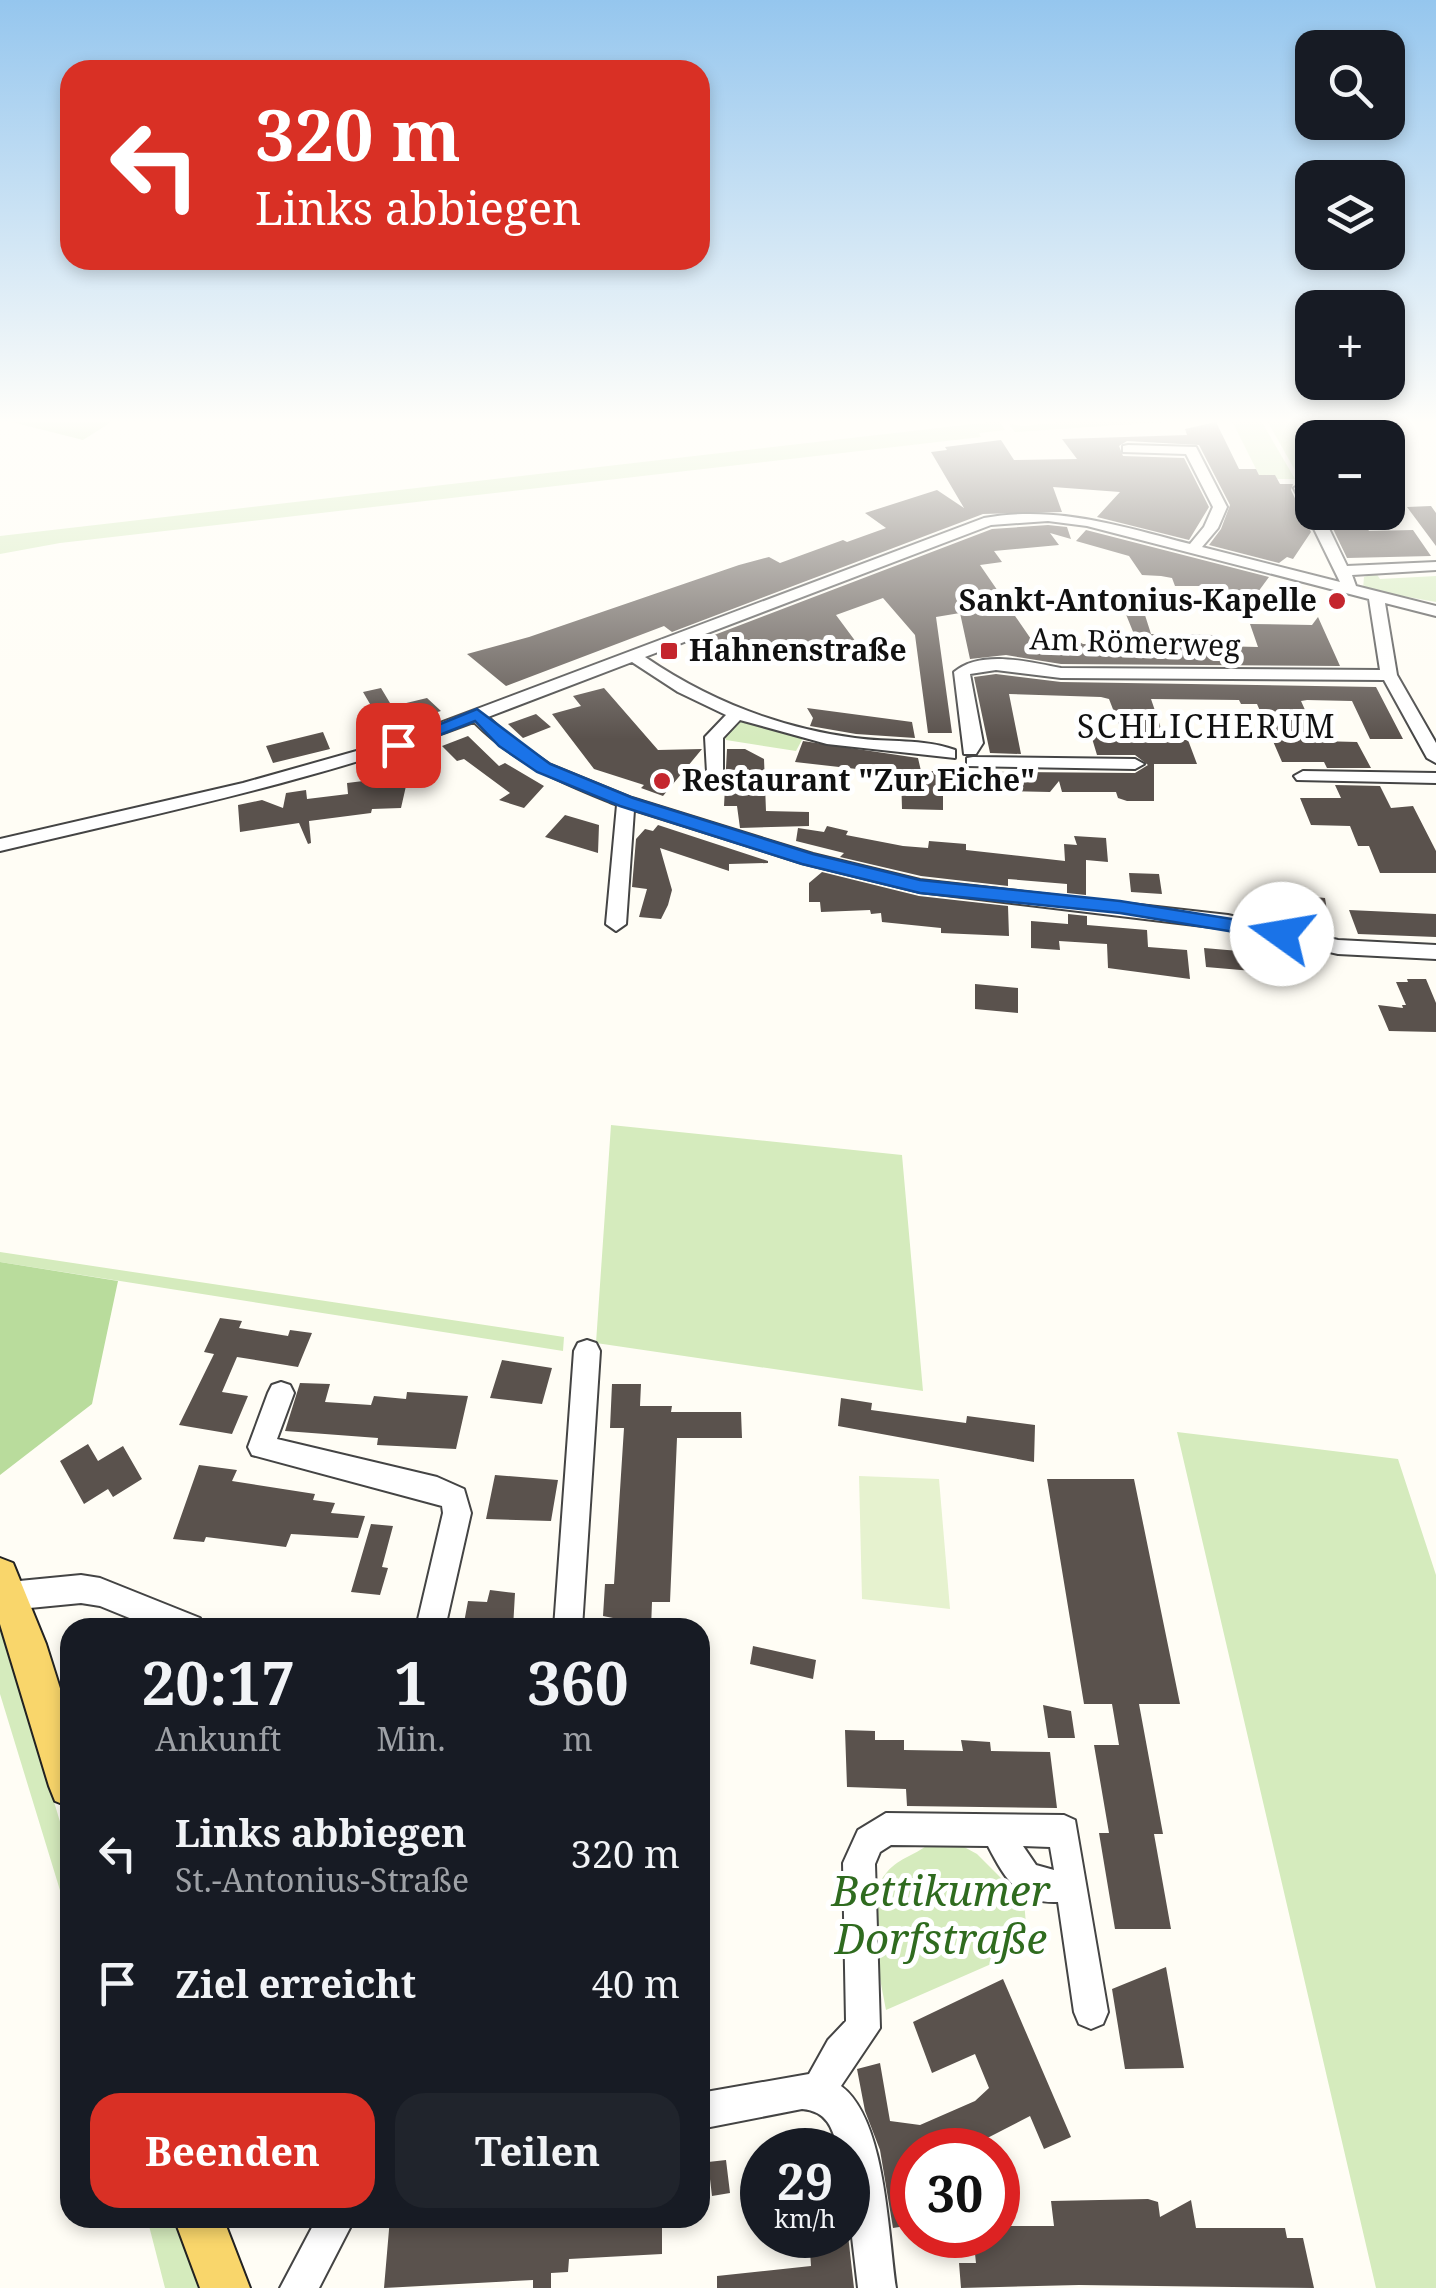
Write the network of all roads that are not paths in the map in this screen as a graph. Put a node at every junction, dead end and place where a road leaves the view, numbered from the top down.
1 (976, 526) edge
2 (1095, 526) edge
3 (1212, 526) edge
4 (1322, 530) edge
5 (1192, 550) junction
6 (1436, 566) edge
7 (1343, 571) junction
8 (1352, 592) junction
9 (1378, 598) junction
10 (1436, 611) edge
11 (632, 656) junction
12 (1389, 675) junction
13 (477, 714) junction
14 (735, 715) junction
15 (971, 756) junction
16 (1436, 758) edge
17 (1134, 764) dead end
18 (1303, 776) dead end
19 (1436, 778) edge
20 (714, 786) dead end
21 (626, 802) junction
22 (0, 845) edge
23 (616, 924) dead end
24 (1436, 952) edge
25 (587, 1351) dead end
26 (281, 1393) dead end
27 (4, 1586) edge
28 (165, 1618) edge
29 (432, 1618) edge
30 (569, 1618) edge
31 (60, 1756) edge
32 (998, 1832) junction
33 (1072, 1882) junction
34 (1092, 2012) dead end
35 (818, 2092) junction
36 (710, 2109) edge
37 (203, 2228) edge
38 (332, 2228) edge
39 (226, 2288) edge
40 (299, 2288) edge
41 (877, 2288) edge

1 - 11 street
2 - 5 street
3 - 5 street
4 - 7 street
5 - 8 street
6 - 7 street
7 - 8 street
8 - 9 street
9 - 10 street
9 - 12 street
11 - 13 street
11 - 14 street
12 - 15 street, Am Römerweg
12 - 16 street
13 - 21 street
13 - 22 street
14 - 15 street
14 - 20 street
15 - 17 street
18 - 19 street
21 - 23 street
21 - 24 street
25 - 30 street
26 - 29 street
27 - 28 street
27 - 31 main road
32 - 33 street
32 - 33 street
32 - 35 street
33 - 34 street
35 - 36 street
35 - 41 street
37 - 39 main road
38 - 40 street

